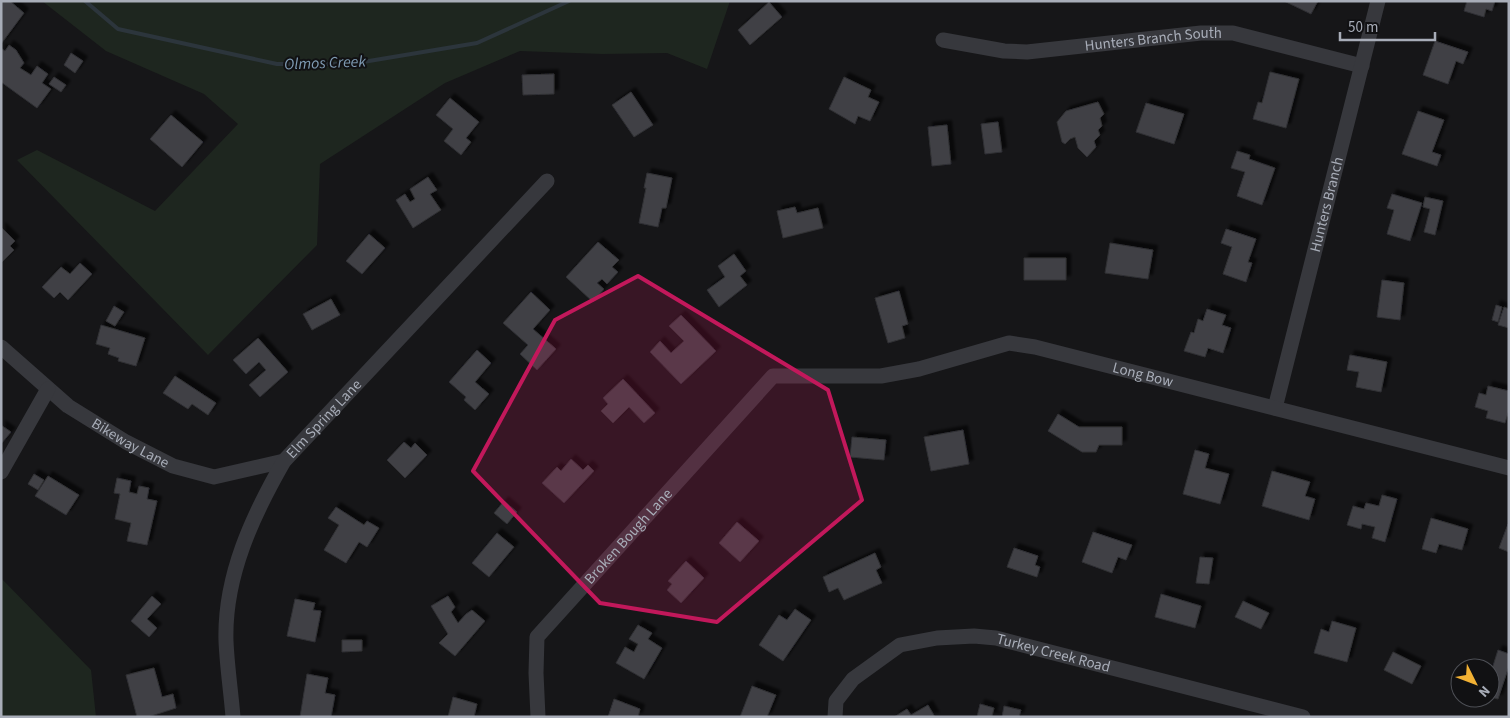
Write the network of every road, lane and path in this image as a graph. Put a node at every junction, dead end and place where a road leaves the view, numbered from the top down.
1 (1378, 1) edge
2 (943, 40) dead end
3 (1362, 66) junction
4 (547, 182) dead end
5 (1, 347) edge
6 (773, 376) joint
7 (48, 389) junction
8 (1275, 408) junction
9 (284, 461) junction
10 (1509, 468) edge
11 (1, 472) edge
12 (233, 717) edge
13 (538, 717) edge
14 (835, 717) edge
15 (1302, 717) edge

1 - 3 street, Hunters Branch
2 - 3 street, Hunters Branch South
3 - 8 street, Hunters Branch
4 - 9 street, Elm Spring Lane
5 - 7 street, Bikeway Lane
6 - 8 street, Long Bow
6 - 13 street, Broken Bough Lane
7 - 9 street, Bikeway Lane
7 - 11 street
8 - 10 street, Long Bow
9 - 12 street, Elm Spring Lane
14 - 15 street, Turkey Creek Road

